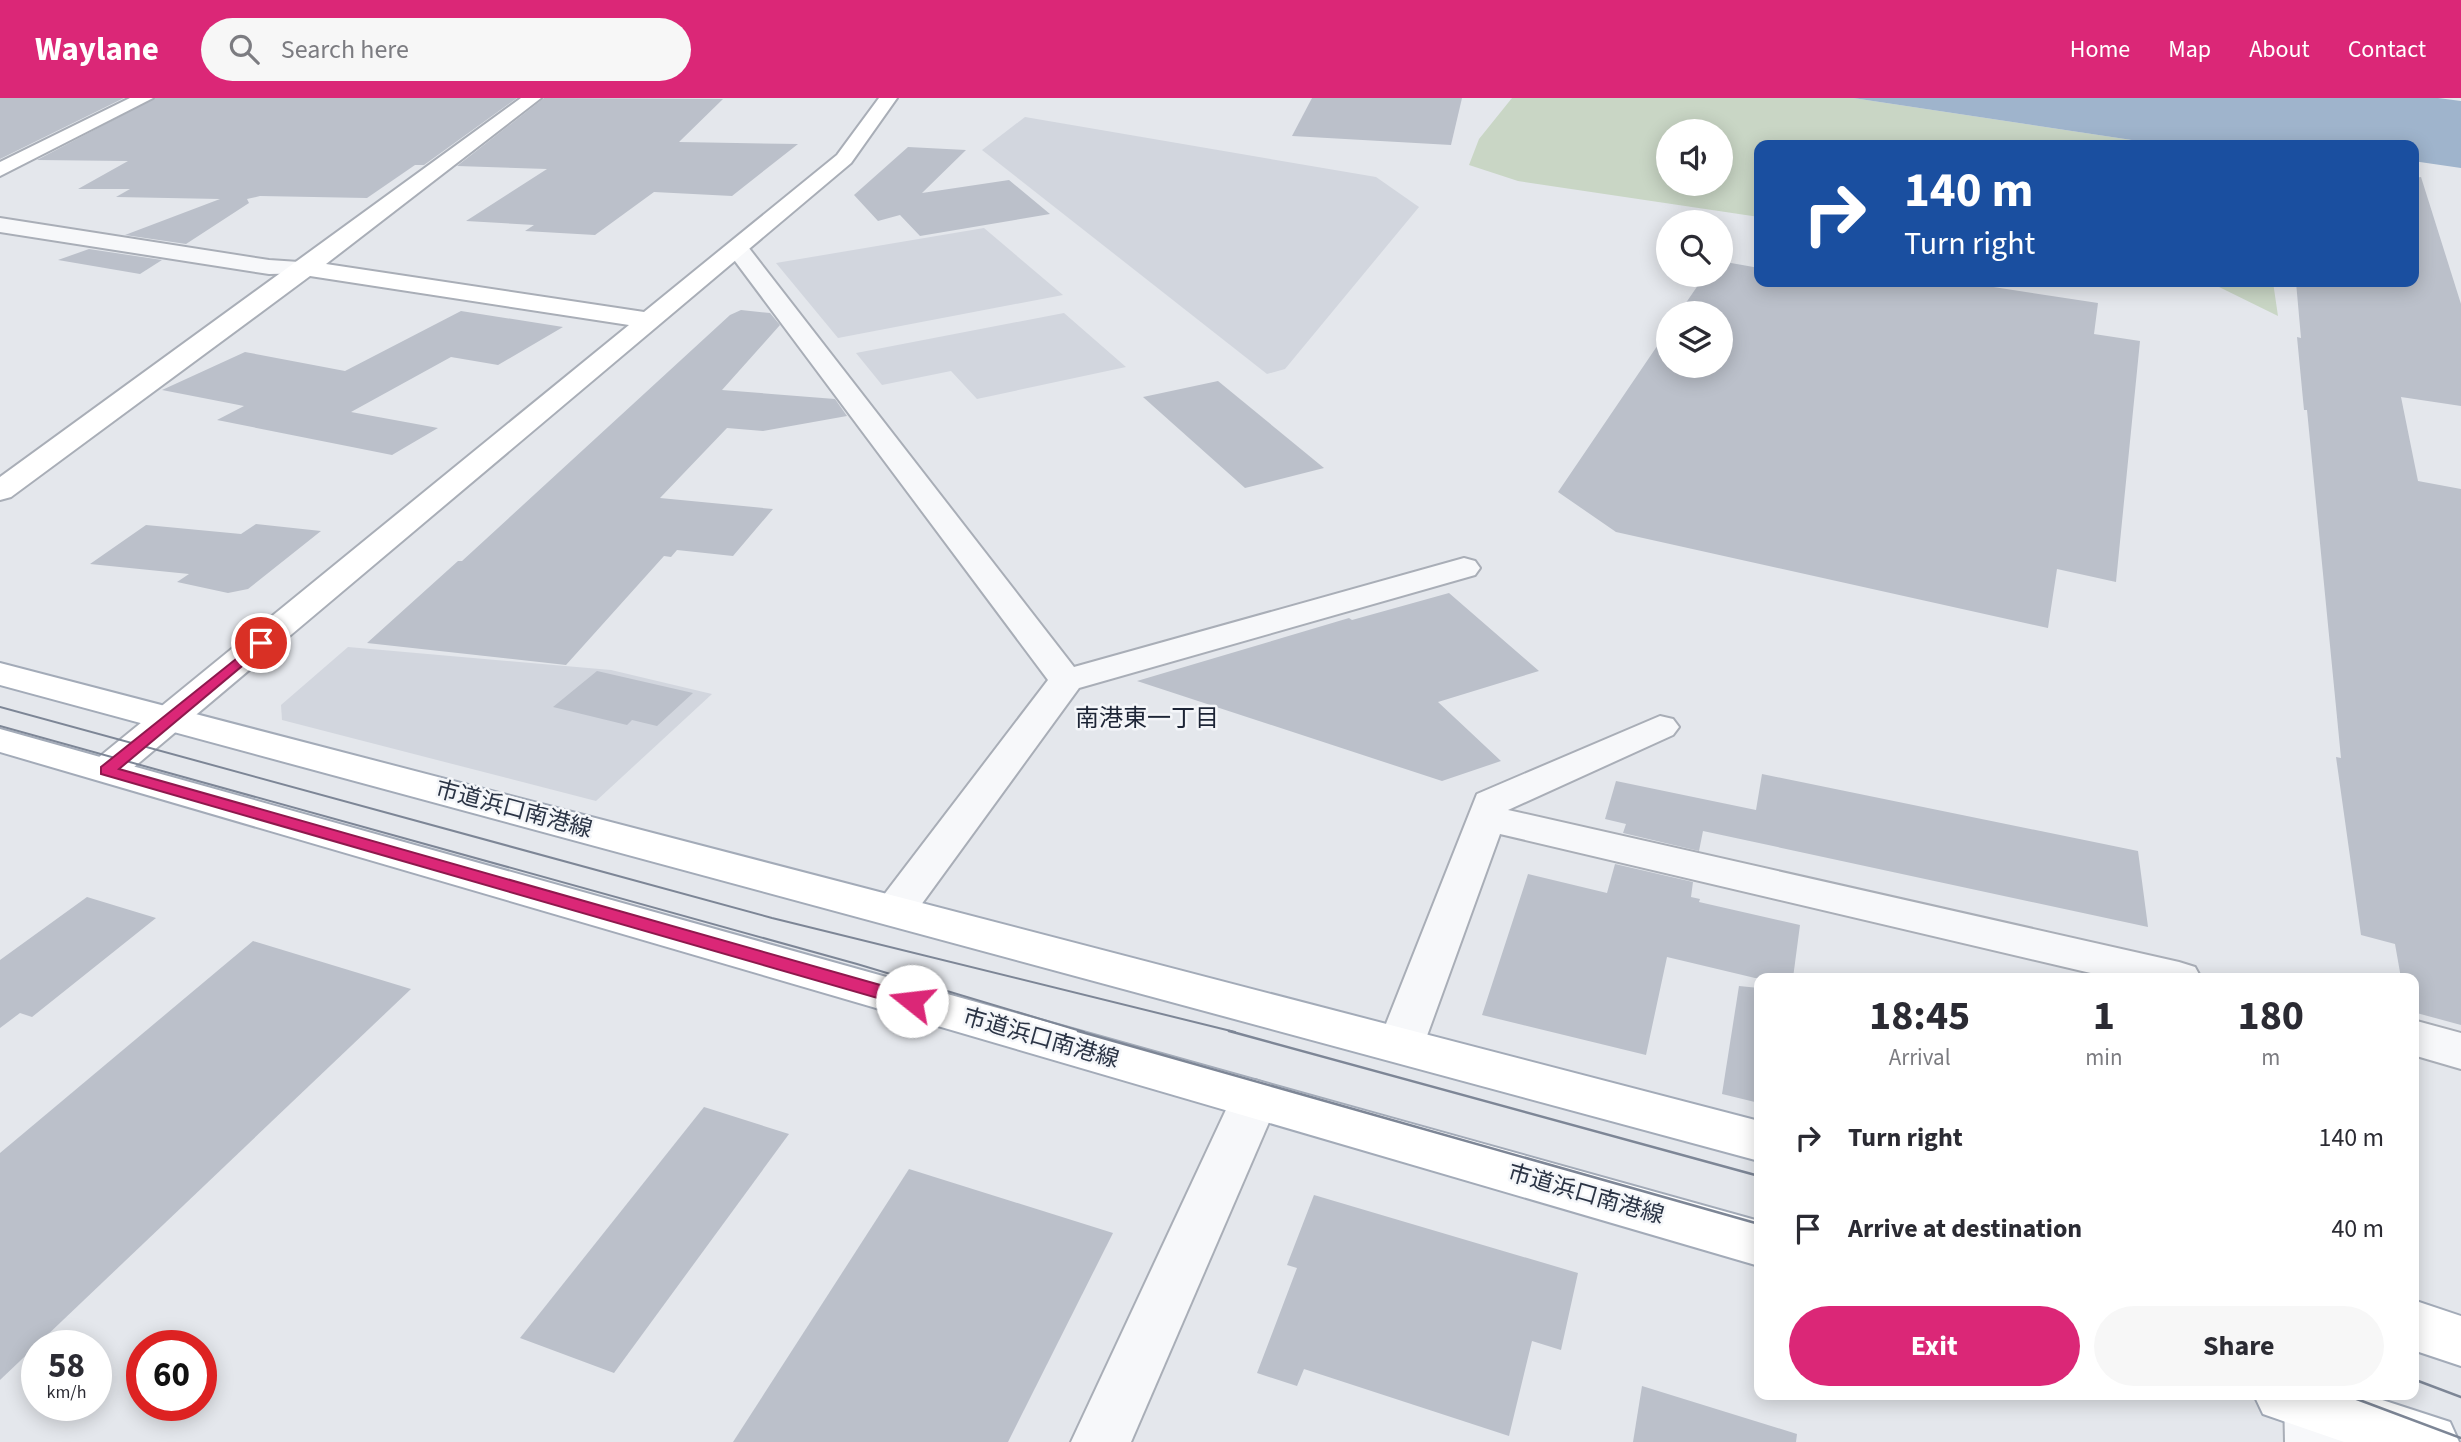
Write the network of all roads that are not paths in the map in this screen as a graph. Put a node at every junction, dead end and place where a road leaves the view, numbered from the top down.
1 (145, 98) edge
2 (532, 98) edge
3 (888, 98) edge
4 (0, 170) edge
5 (0, 225) edge
6 (737, 248) junction
7 (306, 268) junction
8 (647, 320) junction
9 (0, 491) edge
10 (1464, 568) dead end
11 (0, 674) edge
12 (1066, 680) junction
13 (171, 718) junction
14 (1660, 727) dead end
15 (0, 740) edge
16 (107, 771) junction
17 (1485, 818) junction
18 (895, 911) junction
19 (2157, 973) edge
20 (2419, 1039) edge
21 (1401, 1044) junction
22 (2461, 1051) edge
23 (1255, 1099) junction
24 (1754, 1140) edge
25 (1754, 1243) edge
26 (2419, 1327) edge
27 (2461, 1341) edge
28 (2306, 1409) edge
29 (1101, 1442) edge
30 (2429, 1442) edge

1 - 4 street
2 - 7 street
3 - 6 street
5 - 7 street
6 - 8 street
6 - 12 street
7 - 8 street
7 - 9 street
8 - 13 street
10 - 12 street
11 - 13 street, 市道浜口南港線
12 - 18 street
13 - 16 street
13 - 18 street, 市道浜口南港線
14 - 17 street
15 - 16 street, 市道浜口南港線
16 - 23 street, 市道浜口南港線
17 - 19 street
17 - 21 street
18 - 21 street, 市道浜口南港線
20 - 22 street
21 - 24 street, 市道浜口南港線
23 - 25 street, 市道浜口南港線
23 - 29 street
26 - 27 street
28 - 30 street

